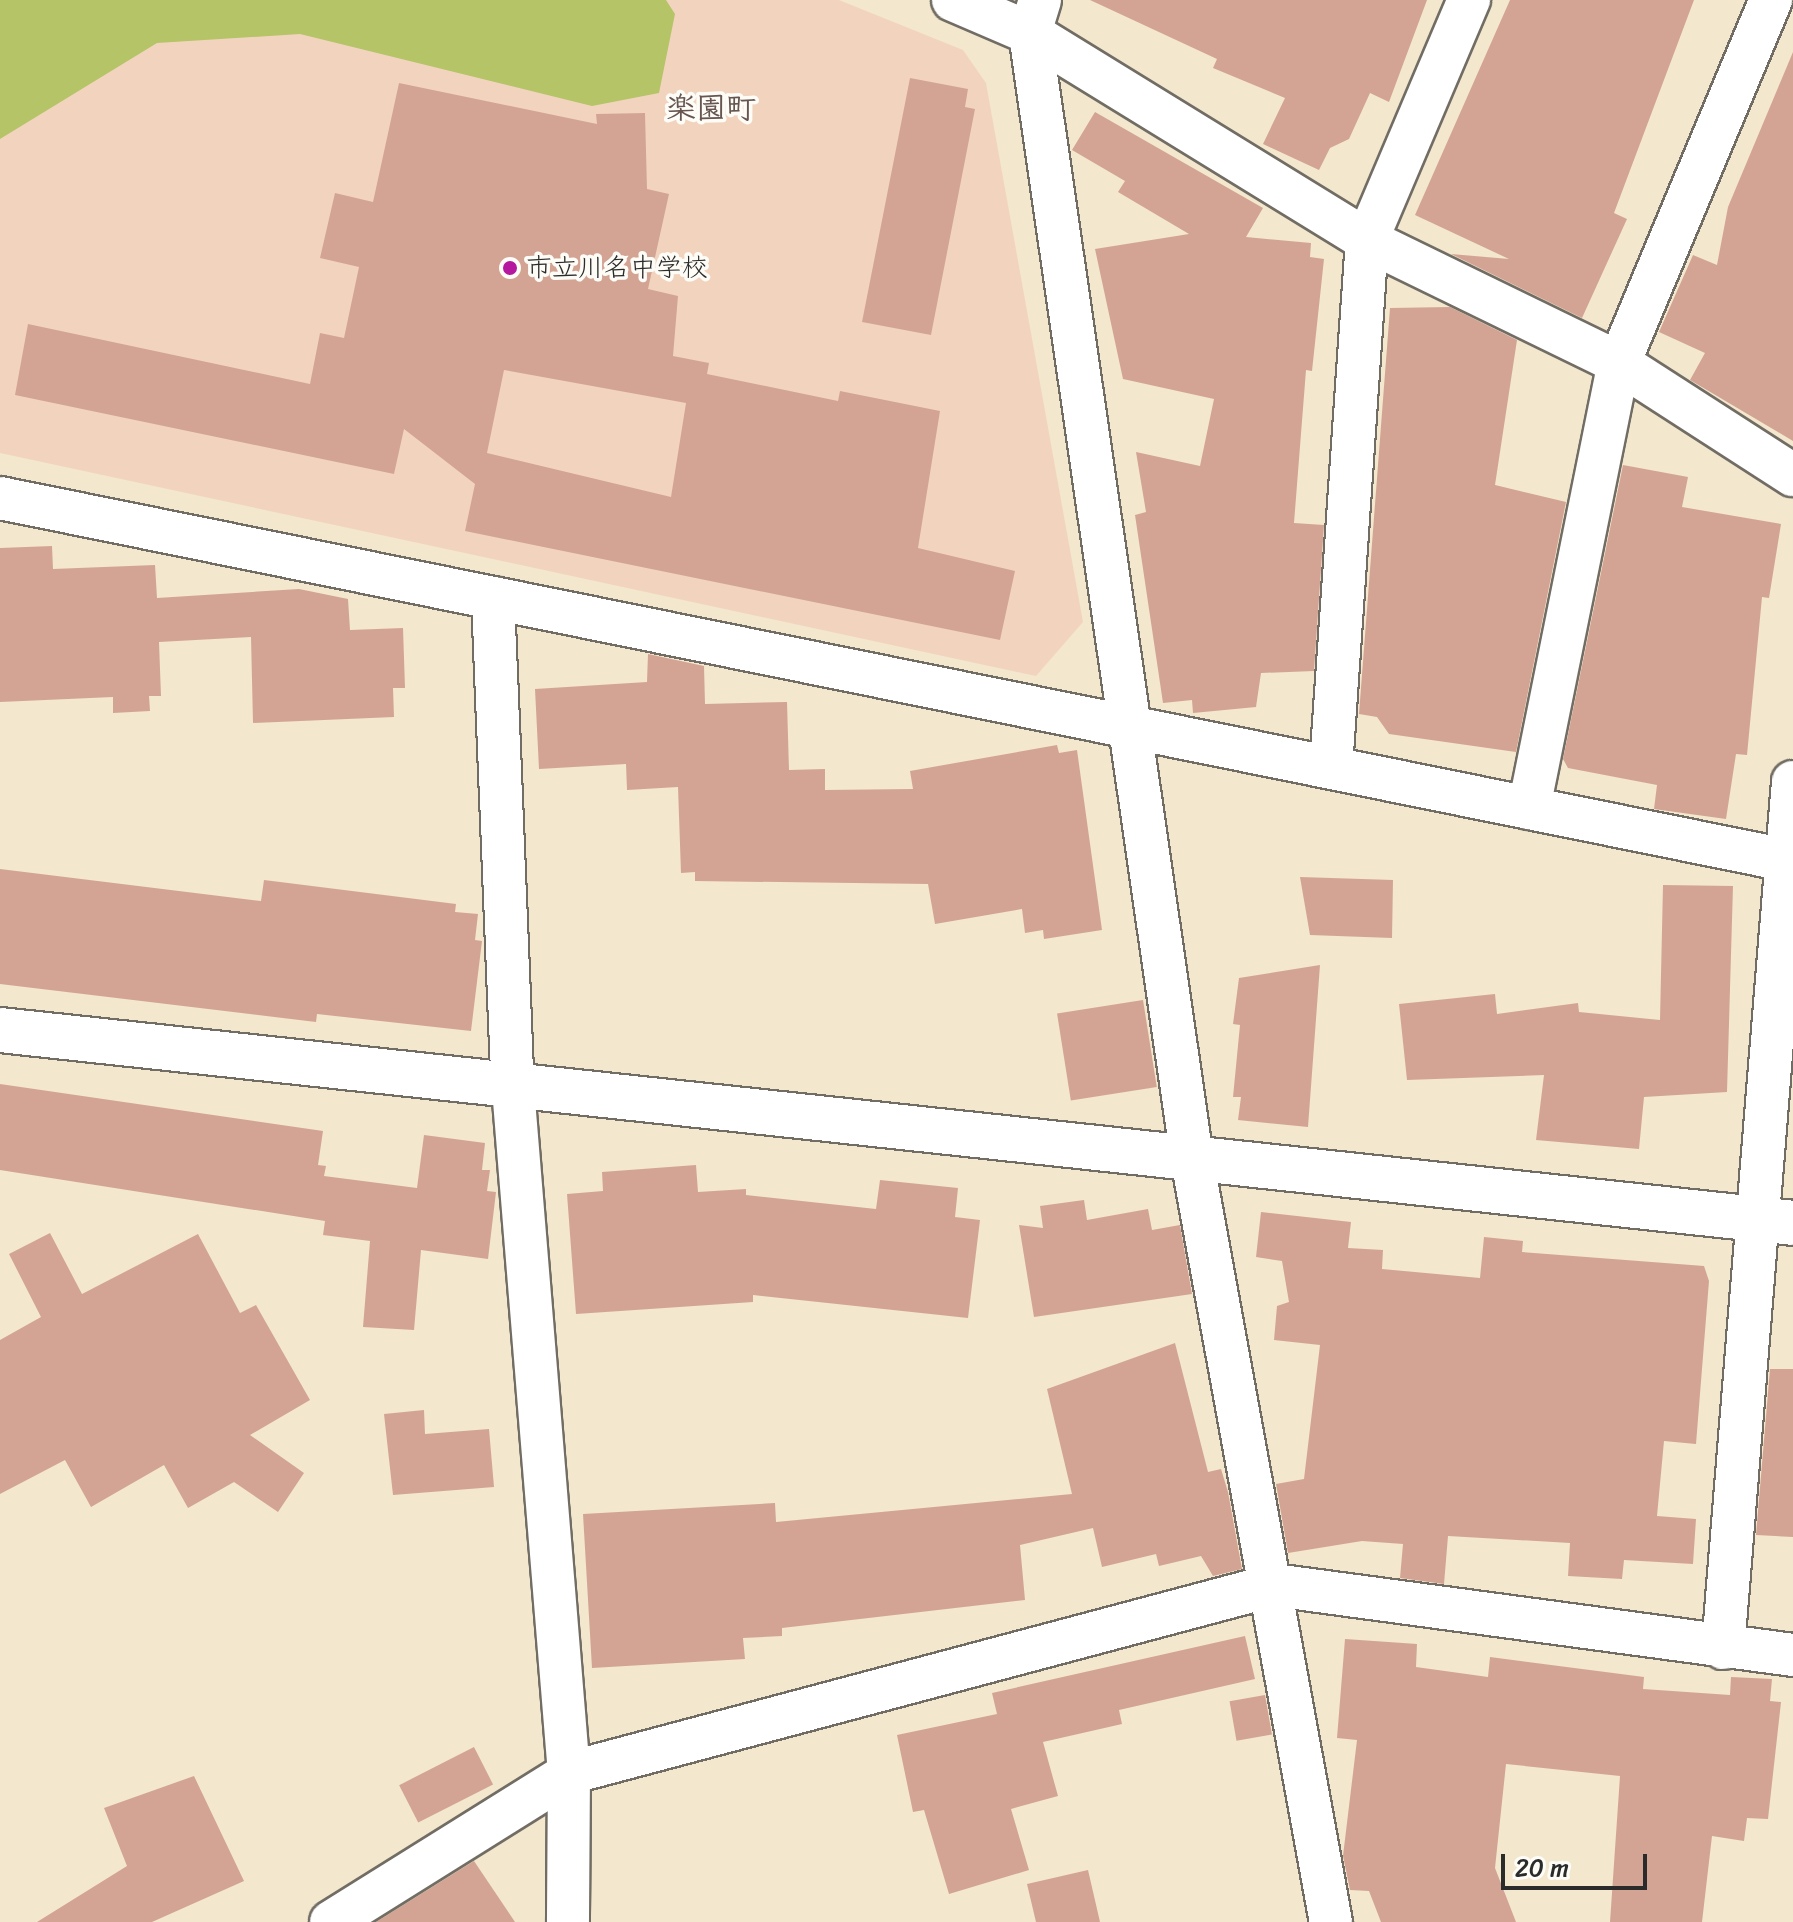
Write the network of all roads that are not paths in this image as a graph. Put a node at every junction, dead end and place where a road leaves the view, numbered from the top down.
1 (953, 0) edge
2 (1469, 0) edge
3 (1771, 0) edge
4 (1035, 17) edge
5 (1367, 240) junction
6 (1619, 363) junction
7 (1793, 475) edge
8 (0, 498) edge
9 (493, 598) junction
10 (1130, 729) junction
11 (1331, 767) junction
12 (1793, 782) edge
13 (1529, 808) junction
14 (1785, 860) junction
15 (0, 1030) edge
16 (513, 1088) junction
17 (1192, 1159) junction
18 (1776, 1222) edge
19 (1274, 1585) junction
20 (1723, 1648) junction
21 (1793, 1655) edge
22 (569, 1773) junction
23 (331, 1922) edge
24 (568, 1922) edge
25 (1331, 1922) edge

1 - 4 street
2 - 5 street
3 - 6 street
4 - 5 street
4 - 10 street
5 - 6 street
5 - 11 street
6 - 7 street
6 - 13 street
8 - 9 street
9 - 10 street
9 - 16 street
10 - 11 street
10 - 17 street
11 - 13 street
12 - 14 street
13 - 14 street
14 - 18 street
15 - 16 street
16 - 17 street
16 - 22 street
17 - 18 street
17 - 19 street
18 - 20 street
19 - 20 street
19 - 22 street
19 - 25 street
20 - 21 street
22 - 23 street
22 - 24 street

